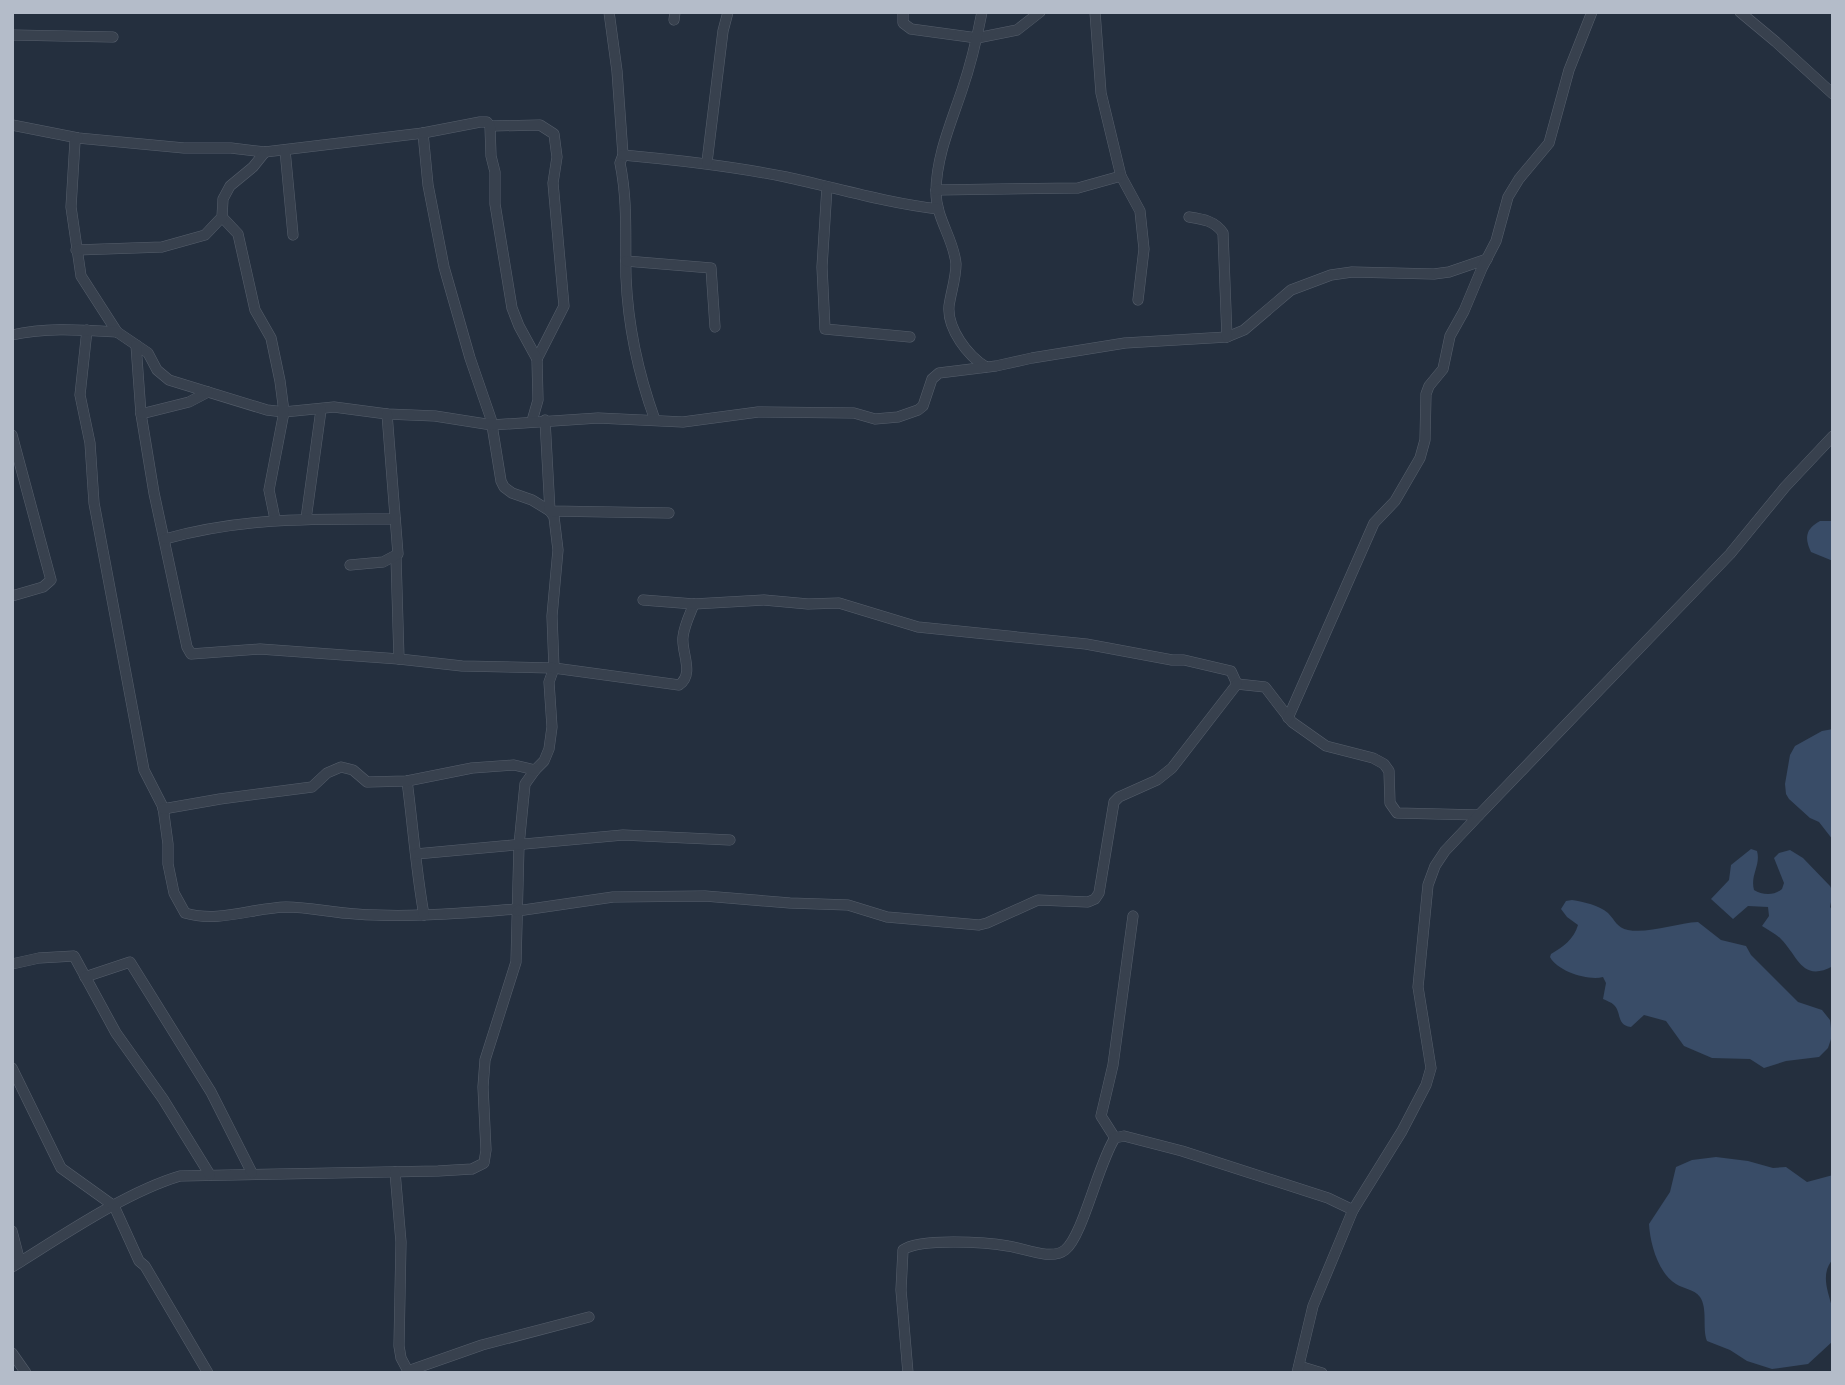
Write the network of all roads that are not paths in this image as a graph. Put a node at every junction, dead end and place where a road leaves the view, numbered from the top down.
1 (609, 12) edge
2 (728, 12) edge
3 (902, 12) edge
4 (982, 12) edge
5 (1040, 12) edge
6 (1095, 12) edge
7 (1592, 12) edge
8 (1740, 12) edge
9 (12, 34) edge
10 (113, 37) dead end
11 (977, 38) junction
12 (1833, 94) edge
13 (12, 125) edge
14 (490, 126) junction
15 (423, 133) junction
16 (78, 138) junction
17 (285, 150) junction
18 (265, 152) junction
19 (623, 155) junction
20 (707, 162) junction
21 (1121, 176) junction
22 (827, 187) junction
23 (936, 190) junction
24 (938, 209) junction
25 (222, 217) junction
26 (1188, 217) dead end
27 (293, 235) dead end
28 (76, 250) junction
29 (1487, 259) junction
30 (626, 261) junction
31 (1138, 300) dead end
32 (715, 327) dead end
33 (86, 330) junction
34 (117, 332) junction
35 (13, 334) edge
36 (910, 337) dead end
37 (1227, 337) junction
38 (136, 345) junction
39 (537, 359) junction
40 (986, 368) junction
41 (208, 392) junction
42 (321, 410) junction
43 (284, 412) junction
44 (141, 414) junction
45 (387, 414) junction
46 (545, 420) junction
47 (654, 420) junction
48 (532, 421) junction
49 (492, 425) junction
50 (12, 435) edge
51 (1833, 436) edge
52 (550, 511) junction
53 (669, 513) dead end
54 (275, 519) junction
55 (306, 519) junction
56 (395, 519) junction
57 (164, 539) junction
58 (396, 557) junction
59 (350, 565) dead end
60 (12, 596) edge
61 (643, 600) dead end
62 (694, 604) junction
63 (399, 659) junction
64 (554, 668) junction
65 (1237, 684) junction
66 (1288, 718) junction
67 (535, 770) junction
68 (407, 781) junction
69 (163, 810) junction
70 (1479, 815) junction
71 (730, 840) dead end
72 (519, 845) junction
73 (416, 854) junction
74 (517, 910) junction
75 (424, 915) junction
76 (1133, 916) dead end
77 (12, 964) edge
78 (85, 977) junction
79 (12, 1068) edge
80 (1115, 1138) junction
81 (394, 1172) junction
82 (252, 1173) junction
83 (210, 1175) junction
84 (114, 1206) junction
85 (1353, 1210) junction
86 (12, 1231) edge
87 (16, 1264) edge
88 (589, 1317) dead end
89 (12, 1353) edge
90 (1298, 1369) edge
91 (408, 1372) edge
92 (26, 1373) edge
93 (208, 1373) edge
94 (908, 1373) edge
95 (1322, 1373) edge

1 - 19 street
2 - 20 street
3 - 11 street
4 - 11 street
5 - 11 street
6 - 21 street
7 - 29 street
8 - 12 street
9 - 10 street
11 - 23 street
13 - 16 street
14 - 15 street
14 - 39 street
14 - 39 street
15 - 17 street
15 - 49 street
16 - 18 street
16 - 28 street
17 - 18 street
17 - 27 street
18 - 25 street
19 - 20 street
19 - 30 street
20 - 22 street
21 - 23 street
21 - 31 street
22 - 24 street
22 - 36 street
23 - 24 street
24 - 40 street
25 - 28 street
25 - 43 street
26 - 37 street
28 - 34 street
29 - 37 street
29 - 66 street
30 - 32 street
30 - 47 street
33 - 34 street
33 - 35 street
33 - 69 street
34 - 38 street
37 - 40 street
38 - 41 street
38 - 44 street
39 - 48 street
40 - 47 street
41 - 43 street
41 - 44 street
42 - 43 street
42 - 45 street
42 - 55 street
43 - 54 street
44 - 57 street
45 - 49 street
45 - 56 street
46 - 47 street
46 - 48 street
46 - 52 street
48 - 49 street
49 - 52 street
50 - 60 street
51 - 70 street
52 - 53 street
52 - 64 street
54 - 55 street
54 - 57 street
55 - 56 street
56 - 58 street
57 - 63 street
58 - 59 street
58 - 63 street
61 - 62 street
62 - 64 street
62 - 65 street
63 - 64 street
64 - 67 street
65 - 66 street
65 - 74 street
66 - 70 street
67 - 68 street
67 - 72 street
68 - 69 street
68 - 73 street
69 - 75 street
70 - 85 street
71 - 72 street
72 - 73 street
72 - 74 street
73 - 75 street
74 - 75 street
74 - 81 street
76 - 80 street
77 - 78 street
78 - 82 street
78 - 83 street
79 - 84 street
80 - 85 street
80 - 94 street
81 - 82 street
81 - 91 street
82 - 83 street
83 - 84 street
84 - 87 street
84 - 93 street
85 - 90 street
86 - 87 street
88 - 91 street
89 - 92 street
90 - 95 street

